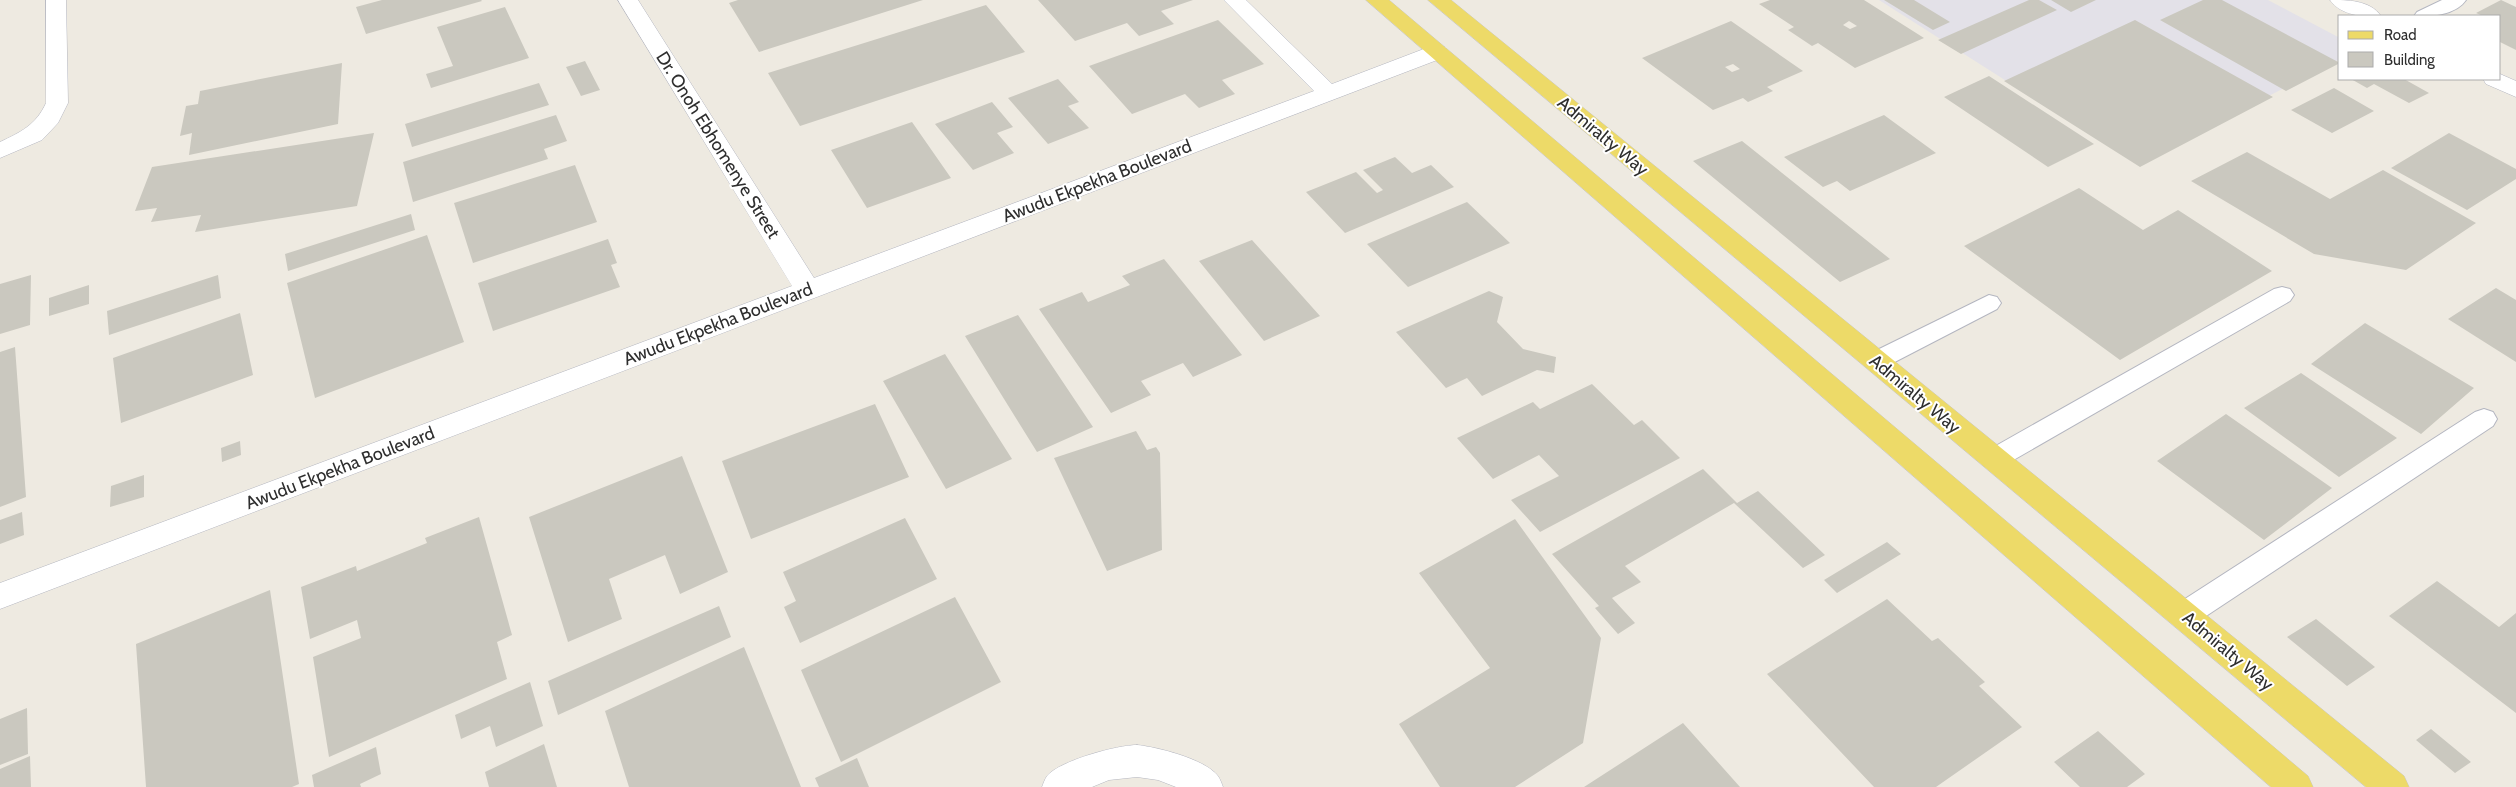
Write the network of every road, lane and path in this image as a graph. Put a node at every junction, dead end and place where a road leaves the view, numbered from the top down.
1 (56, 0) edge
2 (628, 0) edge
3 (1234, 0) edge
4 (1376, 0) edge
5 (1438, 0) edge
6 (2340, 0) edge
7 (2457, 0) edge
8 (2369, 15) edge
9 (2426, 15) edge
10 (1437, 52) junction
11 (2496, 80) edge
12 (2516, 90) edge
13 (1329, 93) junction
14 (0, 151) edge
15 (808, 290) junction
16 (2282, 295) dead end
17 (1990, 303) dead end
18 (1876, 362) junction
19 (2484, 419) dead end
20 (1994, 459) junction
21 (0, 596) edge
22 (2184, 615) junction
23 (1059, 787) edge
24 (1206, 787) edge
25 (2296, 787) edge
26 (2392, 787) edge

1 - 14 street
2 - 15 street, Dr. Onoh Ebhomenye Street
3 - 13 street
4 - 10 main road
5 - 18 main road, Admiralty Way
6 - 8 street
7 - 9 lane
10 - 13 street, Awudu Ekpekha Boulevard
10 - 25 main road
11 - 12 street
13 - 15 street, Awudu Ekpekha Boulevard
15 - 21 street, Awudu Ekpekha Boulevard
16 - 20 lane
17 - 18 lane
18 - 20 main road, Admiralty Way
19 - 22 lane
20 - 22 main road, Admiralty Way
22 - 26 main road, Admiralty Way
23 - 24 street

